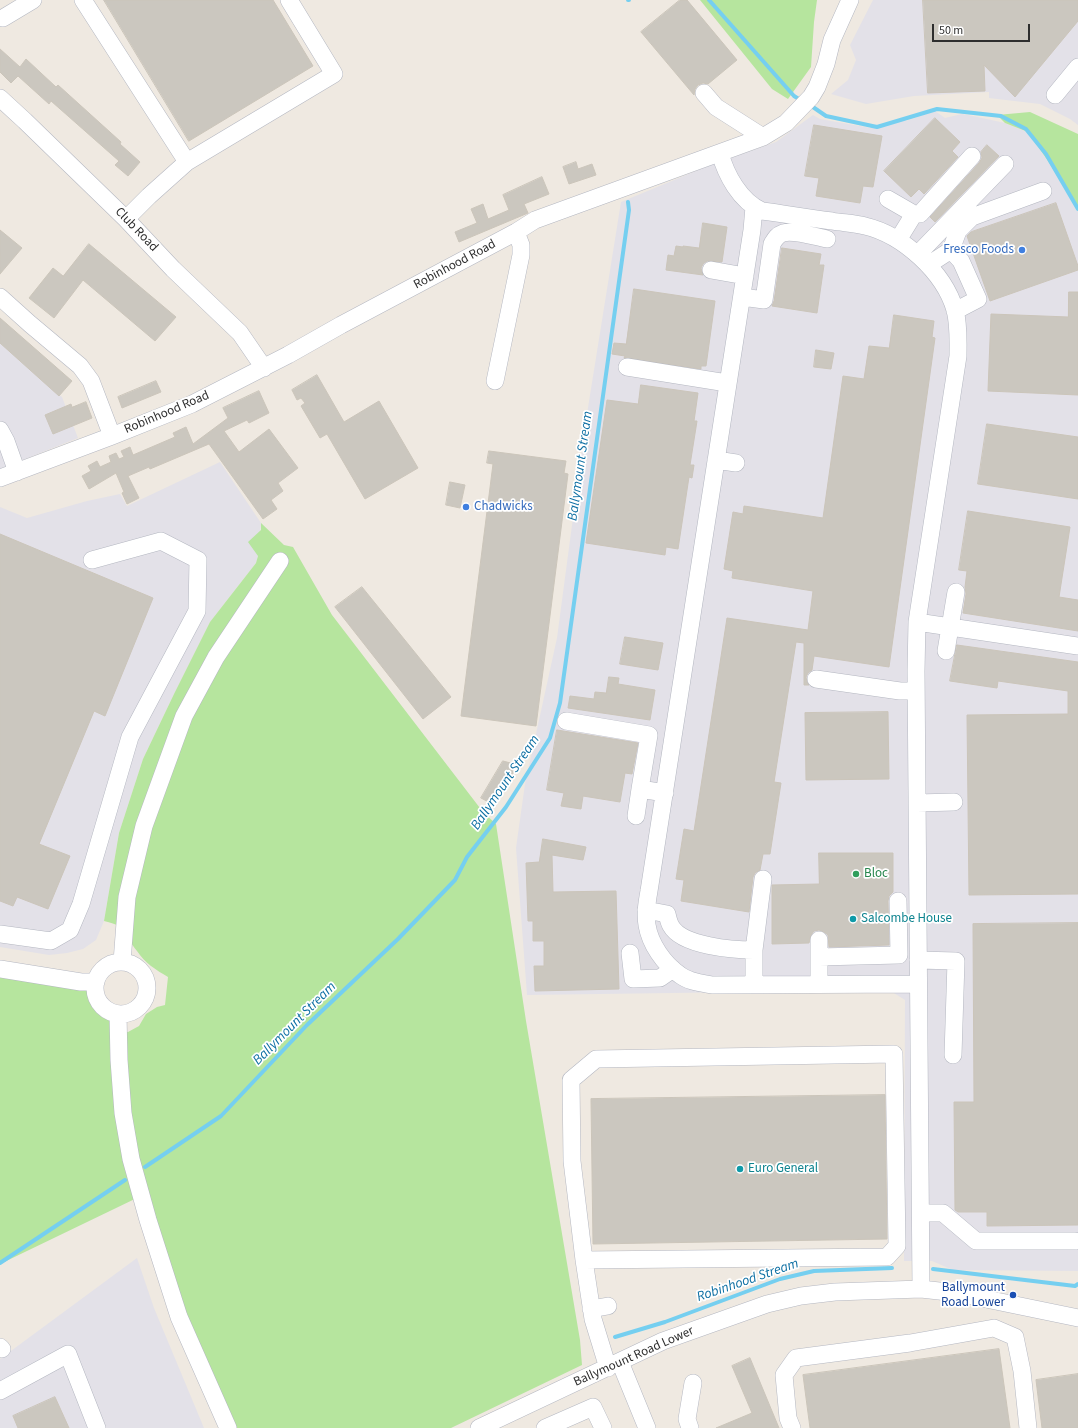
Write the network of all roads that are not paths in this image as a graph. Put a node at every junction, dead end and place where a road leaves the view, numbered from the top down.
1 (33, 0) edge
2 (82, 0) edge
3 (288, 0) edge
4 (848, 1) edge
5 (1, 17) edge
6 (1078, 67) edge
7 (704, 93) dead end
8 (1054, 95) dead end
9 (0, 98) edge
10 (763, 137) junction
11 (720, 153) junction
12 (972, 156) dead end
13 (187, 162) junction
14 (1005, 164) dead end
15 (1043, 191) dead end
16 (888, 199) dead end
17 (754, 207) junction
18 (914, 214) junction
19 (126, 219) junction
20 (516, 232) junction
21 (827, 239) dead end
22 (898, 240) junction
23 (951, 250) junction
24 (923, 260) junction
25 (711, 270) dead end
26 (745, 276) junction
27 (0, 297) edge
28 (742, 297) junction
29 (955, 311) junction
30 (627, 367) dead end
31 (264, 368) junction
32 (495, 381) dead end
33 (728, 383) junction
34 (0, 430) edge
35 (112, 436) junction
36 (716, 460) junction
37 (736, 463) dead end
38 (16, 472) junction
39 (0, 478) edge
40 (92, 560) dead end
41 (280, 561) dead end
42 (956, 592) dead end
43 (917, 622) junction
44 (950, 627) junction
45 (1078, 646) edge
46 (946, 651) dead end
47 (816, 679) dead end
48 (916, 691) junction
49 (566, 721) dead end
50 (640, 789) junction
51 (665, 793) junction
52 (917, 802) junction
53 (954, 802) dead end
54 (636, 816) dead end
55 (763, 879) dead end
56 (646, 910) junction
57 (918, 917) junction
58 (0, 934) edge
59 (754, 950) junction
60 (630, 953) dead end
61 (918, 960) junction
62 (122, 962) junction
63 (0, 969) edge
64 (673, 969) junction
65 (96, 982) junction
66 (819, 984) junction
67 (918, 984) junction
68 (754, 985) junction
69 (118, 1014) junction
70 (953, 1055) dead end
71 (921, 1213) junction
72 (1076, 1241) dead end
73 (584, 1260) junction
74 (921, 1289) junction
75 (608, 1306) dead end
76 (591, 1309) junction
77 (1078, 1318) edge
78 (614, 1365) junction
79 (693, 1383) dead end
80 (0, 1391) edge
81 (97, 1428) edge
82 (228, 1428) edge
83 (479, 1428) edge
84 (545, 1428) edge
85 (603, 1428) edge
86 (646, 1428) edge
87 (690, 1428) edge
88 (792, 1428) edge
89 (1028, 1428) edge

1 - 5 street
2 - 13 street
3 - 13 street
4 - 10 street, Robinhood Road
6 - 8 street
7 - 10 street
9 - 19 street, Club Road
10 - 11 street, Robinhood Road
11 - 17 street
11 - 20 street, Robinhood Road
12 - 18 street
13 - 19 street
14 - 24 street
15 - 23 street
16 - 18 street
17 - 22 street
17 - 26 street
18 - 22 street
19 - 31 street, Club Road
20 - 31 street, Robinhood Road
20 - 32 street
21 - 28 street
22 - 24 street
23 - 24 street
23 - 29 street
24 - 29 street
25 - 26 street
26 - 28 street
27 - 35 street
28 - 33 street
29 - 43 street
30 - 33 street
31 - 35 street, Robinhood Road
33 - 36 street
34 - 38 street
35 - 38 street, Robinhood Road
36 - 37 street
36 - 51 street
38 - 39 street, Robinhood Road
40 - 58 street
41 - 62 street
42 - 44 street
43 - 44 street
43 - 48 street
44 - 45 street
44 - 46 street
47 - 48 street
48 - 52 street
49 - 50 street
50 - 51 street
50 - 54 street
51 - 56 street
52 - 53 street
52 - 57 street
55 - 59 street
56 - 59 street
56 - 64 street
57 - 61 street
57 - 66 street
59 - 68 street
60 - 64 street
61 - 67 street
61 - 70 street
62 - 65 street
62 - 69 street
63 - 65 street
64 - 68 street
65 - 69 street
66 - 67 street
66 - 68 street
67 - 71 street
69 - 82 street
71 - 72 street
71 - 74 street
73 - 73 street
73 - 76 street
74 - 77 street, Ballymount Road Lower
74 - 78 street, Ballymount Road Lower
75 - 76 street
76 - 78 street
78 - 83 street, Ballymount Road Lower
78 - 86 street
79 - 87 street
80 - 81 street
84 - 85 street
88 - 89 street

